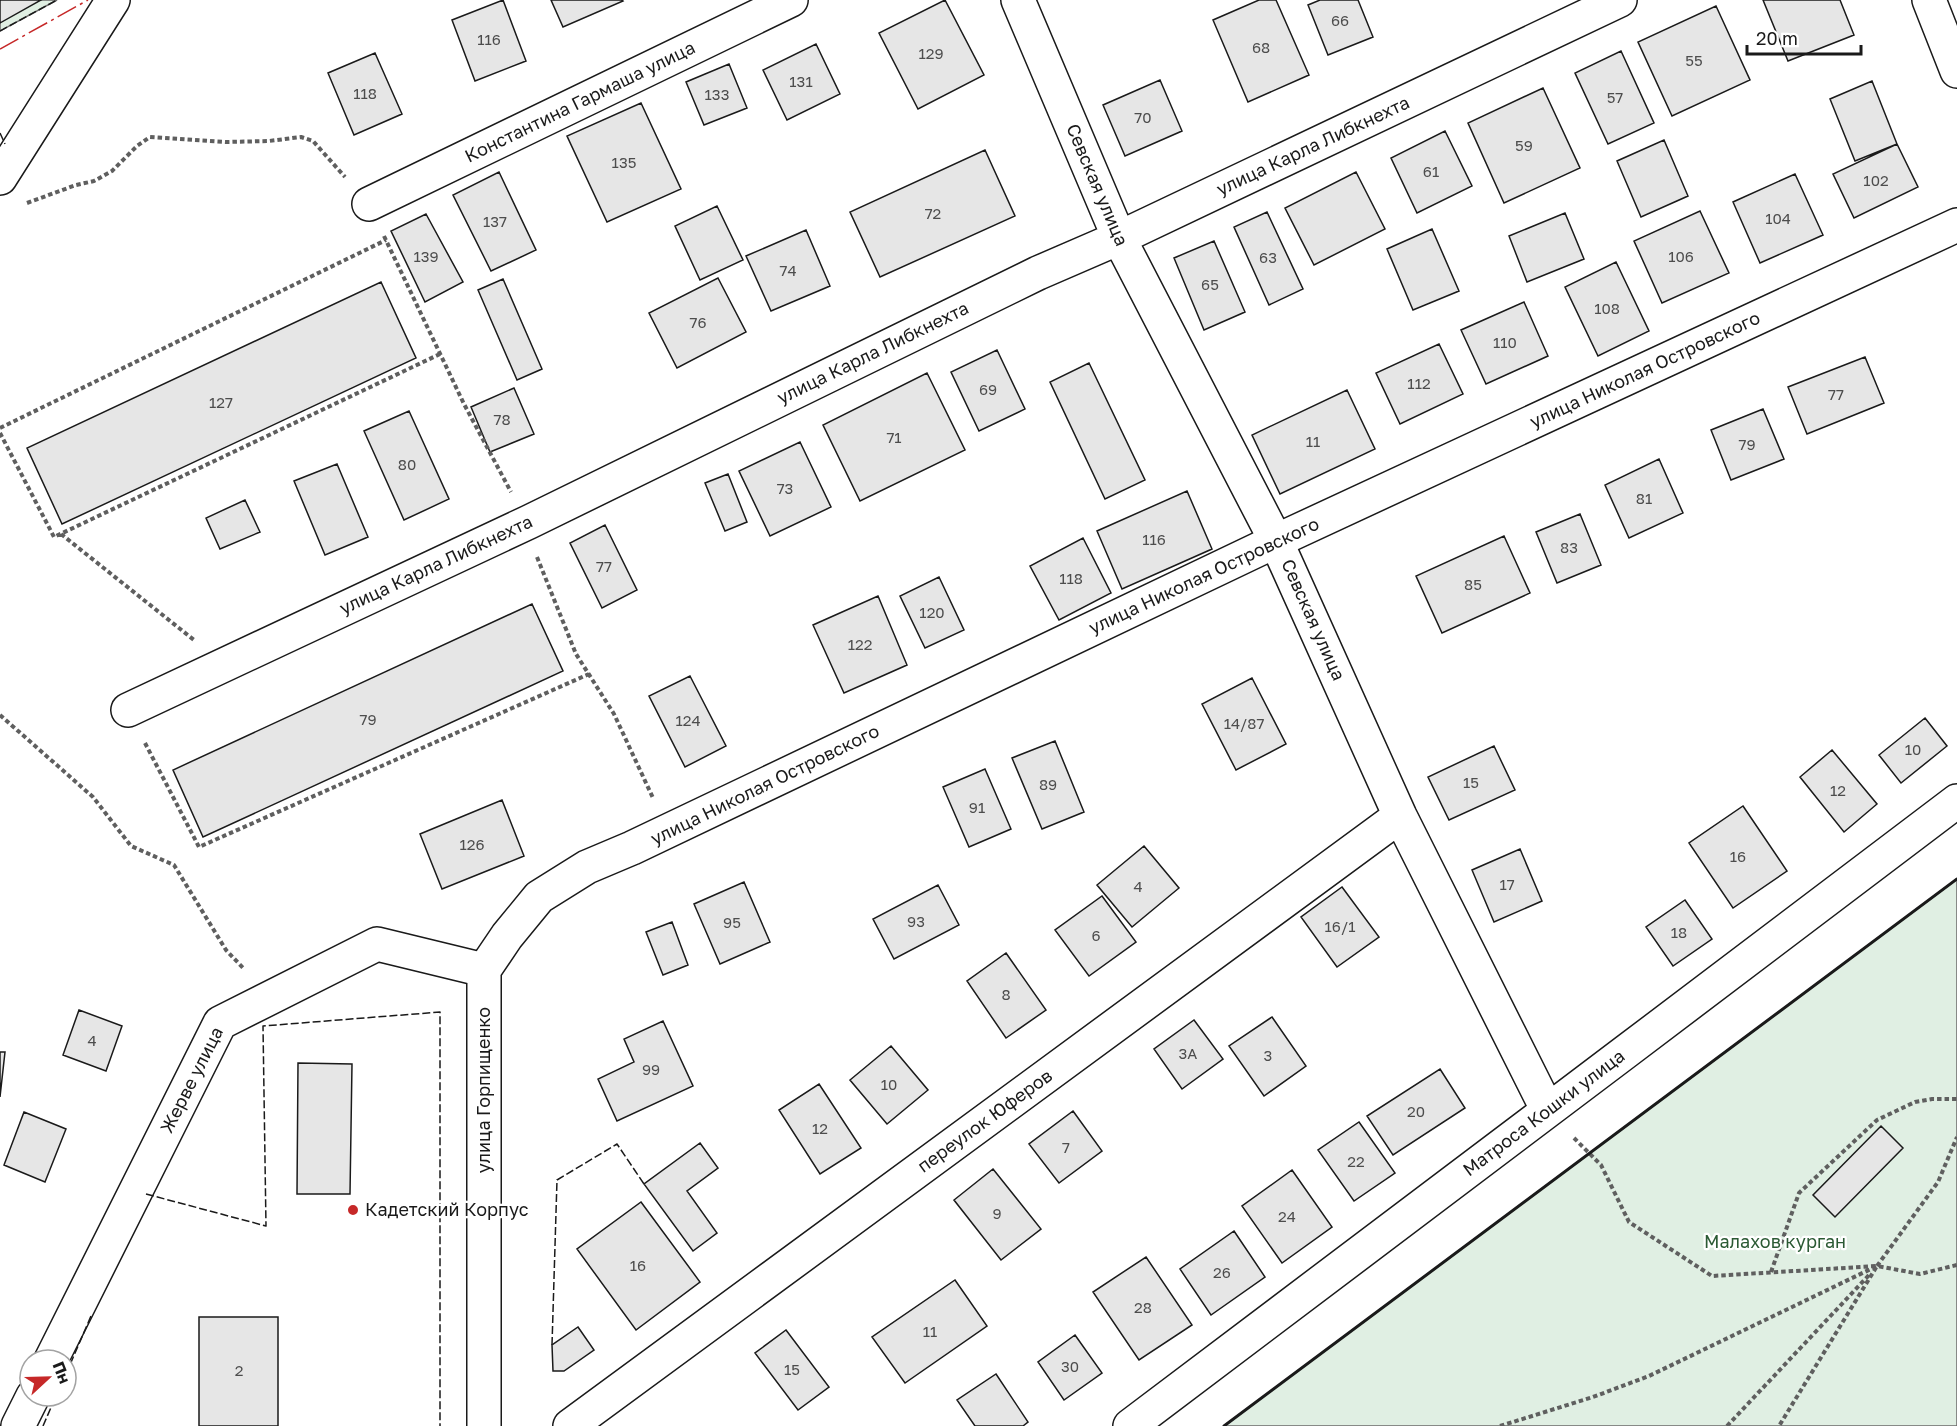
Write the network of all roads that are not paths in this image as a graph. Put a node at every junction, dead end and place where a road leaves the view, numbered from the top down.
1 (113, 0) edge
2 (791, 0) edge
3 (1018, 0) edge
4 (1620, 0) edge
5 (1929, 0) edge
6 (1957, 71) edge
7 (0, 178) edge
8 (369, 204) road end
9 (1957, 225) edge
10 (1119, 238) junction
11 (1276, 541) junction
12 (128, 710) road end
13 (1957, 801) edge
14 (1400, 816) junction
15 (484, 970) junction
16 (1548, 1109) junction
17 (57, 1348) edge
18 (27, 1408) edge
19 (18, 1426) edge
20 (484, 1426) edge
21 (570, 1426) edge
22 (1130, 1426) edge

1 - 7 street
2 - 8 street, Константина Гармаша улица
3 - 10 street, Севская улица
4 - 10 street, улица Карла Либкнехта
5 - 6 street
9 - 11 street, улица Николая Островского
10 - 11 street, Севская улица
10 - 12 street, улица Карла Либкнехта
11 - 14 street, Севская улица
11 - 15 street, улица Николая Островского
13 - 16 street, Матроса Кошки улица
14 - 16 street, Севская улица
14 - 21 street, переулок Юферов
15 - 17 street, Жерве улица
15 - 20 street, улица Горпищенко
16 - 22 street, Матроса Кошки улица
18 - 19 street

